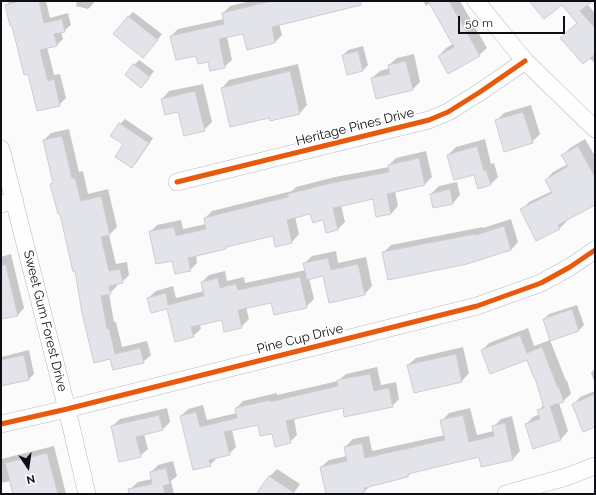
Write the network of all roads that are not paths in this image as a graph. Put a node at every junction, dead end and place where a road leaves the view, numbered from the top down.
1 (476, 1) edge
2 (525, 61) junction
3 (595, 129) edge
4 (1, 149) edge
5 (177, 182) dead end
6 (8, 202) edge
7 (595, 250) edge
8 (67, 409) junction
9 (1, 424) edge
10 (595, 466) edge
11 (87, 494) edge
12 (506, 494) edge

1 - 2 street
2 - 3 street
2 - 5 street, Heritage Pines Drive
4 - 6 street, Sweet Gum Forest Drive
6 - 8 street, Sweet Gum Forest Drive
7 - 8 street, Pine Cup Drive
8 - 9 street, Pine Cup Drive
8 - 11 street, Sweet Gum Forest Drive
10 - 12 street

